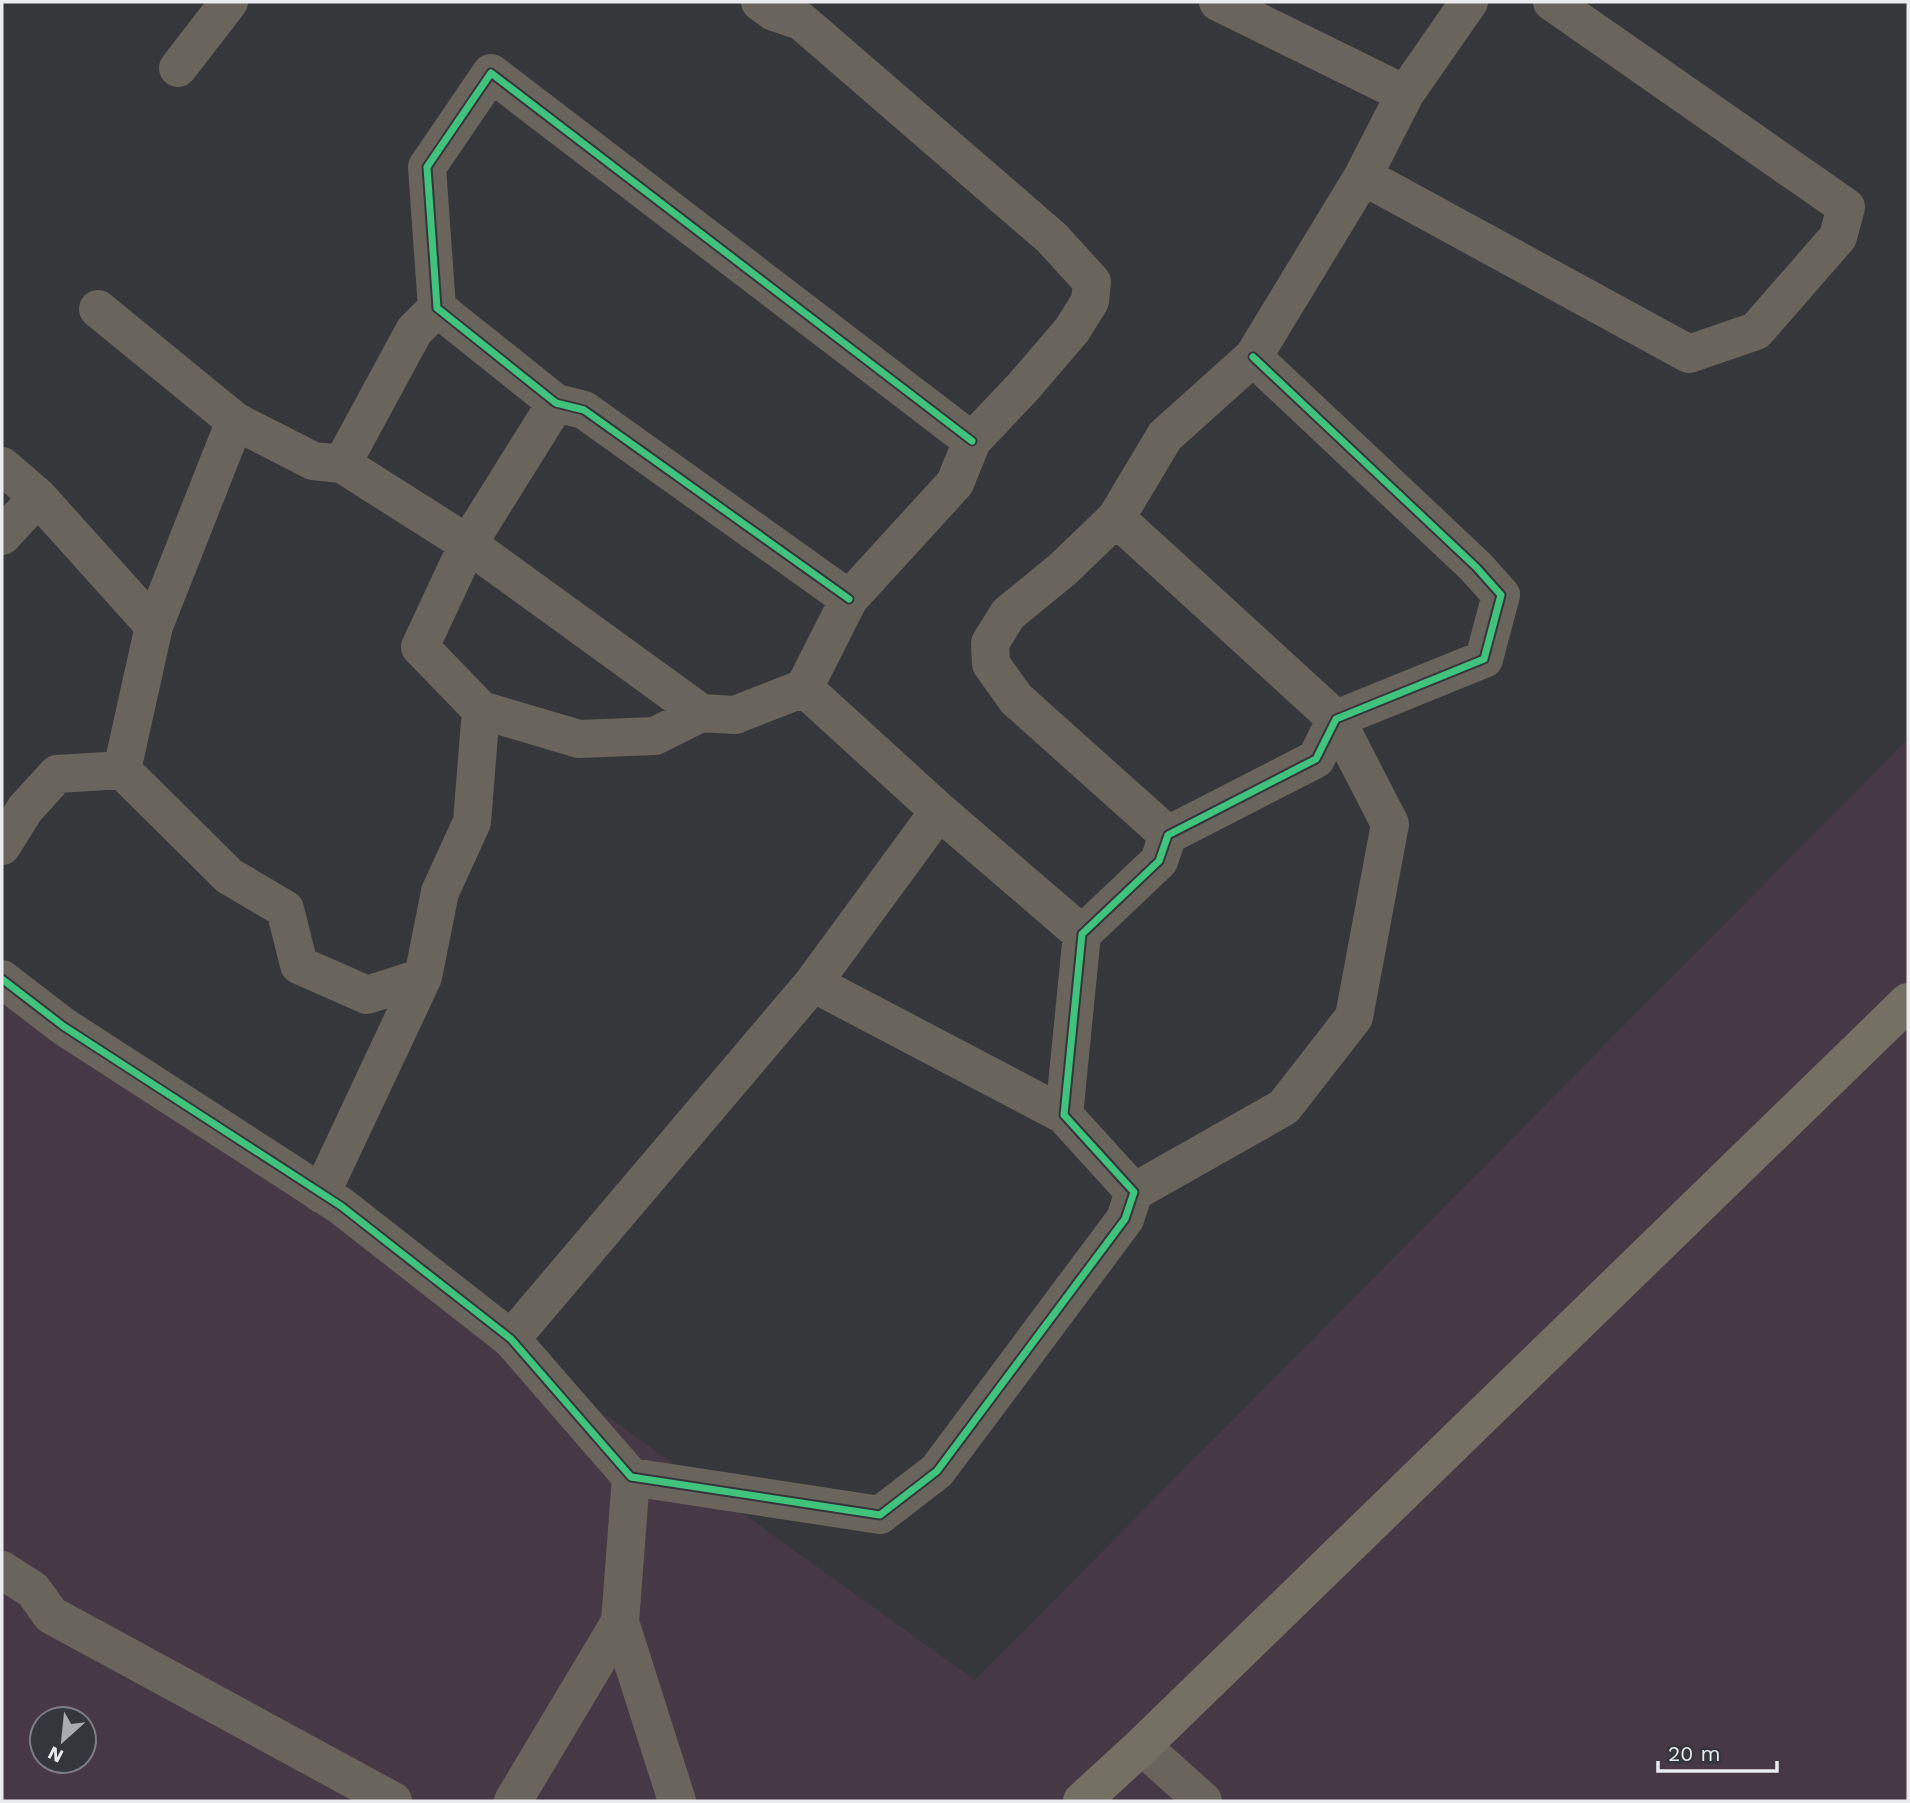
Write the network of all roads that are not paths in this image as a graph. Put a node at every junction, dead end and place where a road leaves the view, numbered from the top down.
1 (229, 2) edge
2 (760, 2) edge
3 (1218, 2) edge
4 (1469, 2) edge
5 (1552, 2) edge
6 (808, 12) edge
7 (178, 68) dead end
8 (1405, 94) junction
9 (1363, 176) junction
10 (437, 308) junction
11 (98, 309) dead end
12 (1253, 357) junction
13 (556, 403) junction
14 (235, 421) junction
15 (972, 441) junction
16 (342, 464) junction
17 (2, 466) edge
18 (38, 497) junction
19 (1116, 518) junction
20 (2, 536) edge
21 (468, 544) junction
22 (849, 599) junction
23 (154, 626) junction
24 (804, 688) junction
25 (481, 709) junction
26 (701, 713) junction
27 (1336, 719) junction
28 (122, 770) junction
29 (939, 811) junction
30 (1168, 835) junction
31 (3, 839) edge
32 (1082, 934) junction
33 (423, 977) junction
34 (2, 979) edge
35 (813, 983) junction
36 (1908, 1002) edge
37 (1064, 1115) junction
38 (1134, 1192) junction
39 (321, 1194) junction
40 (511, 1339) junction
41 (631, 1477) junction
42 (2, 1570) edge
43 (620, 1622) junction
44 (1142, 1746) junction
45 (393, 1801) edge
46 (513, 1801) edge
47 (677, 1801) edge
48 (1082, 1801) edge
49 (1203, 1801) edge

1 - 7 street
2 - 6 street
3 - 8 street
4 - 8 street
5 - 9 street
6 - 15 street
8 - 9 street
9 - 12 street
10 - 13 street
10 - 15 street
10 - 16 street
11 - 14 street
12 - 19 street
12 - 27 street
13 - 21 street
13 - 22 street
14 - 16 street
14 - 23 street
15 - 22 street
16 - 21 street
17 - 18 street
18 - 20 street
18 - 23 street
19 - 27 street
19 - 30 street
21 - 25 street
21 - 26 street
22 - 24 street
23 - 28 street
24 - 26 street
24 - 29 street
25 - 26 street
25 - 33 street
27 - 30 street
27 - 38 street
28 - 31 street
28 - 33 street
29 - 32 street
29 - 35 street
30 - 32 street
32 - 37 street
33 - 39 street
34 - 39 street
35 - 37 street
35 - 40 street
36 - 44 street
37 - 38 street
38 - 41 street
39 - 40 street
40 - 41 street
41 - 43 street
42 - 45 street
43 - 46 street
43 - 47 street
44 - 48 street
44 - 49 street

